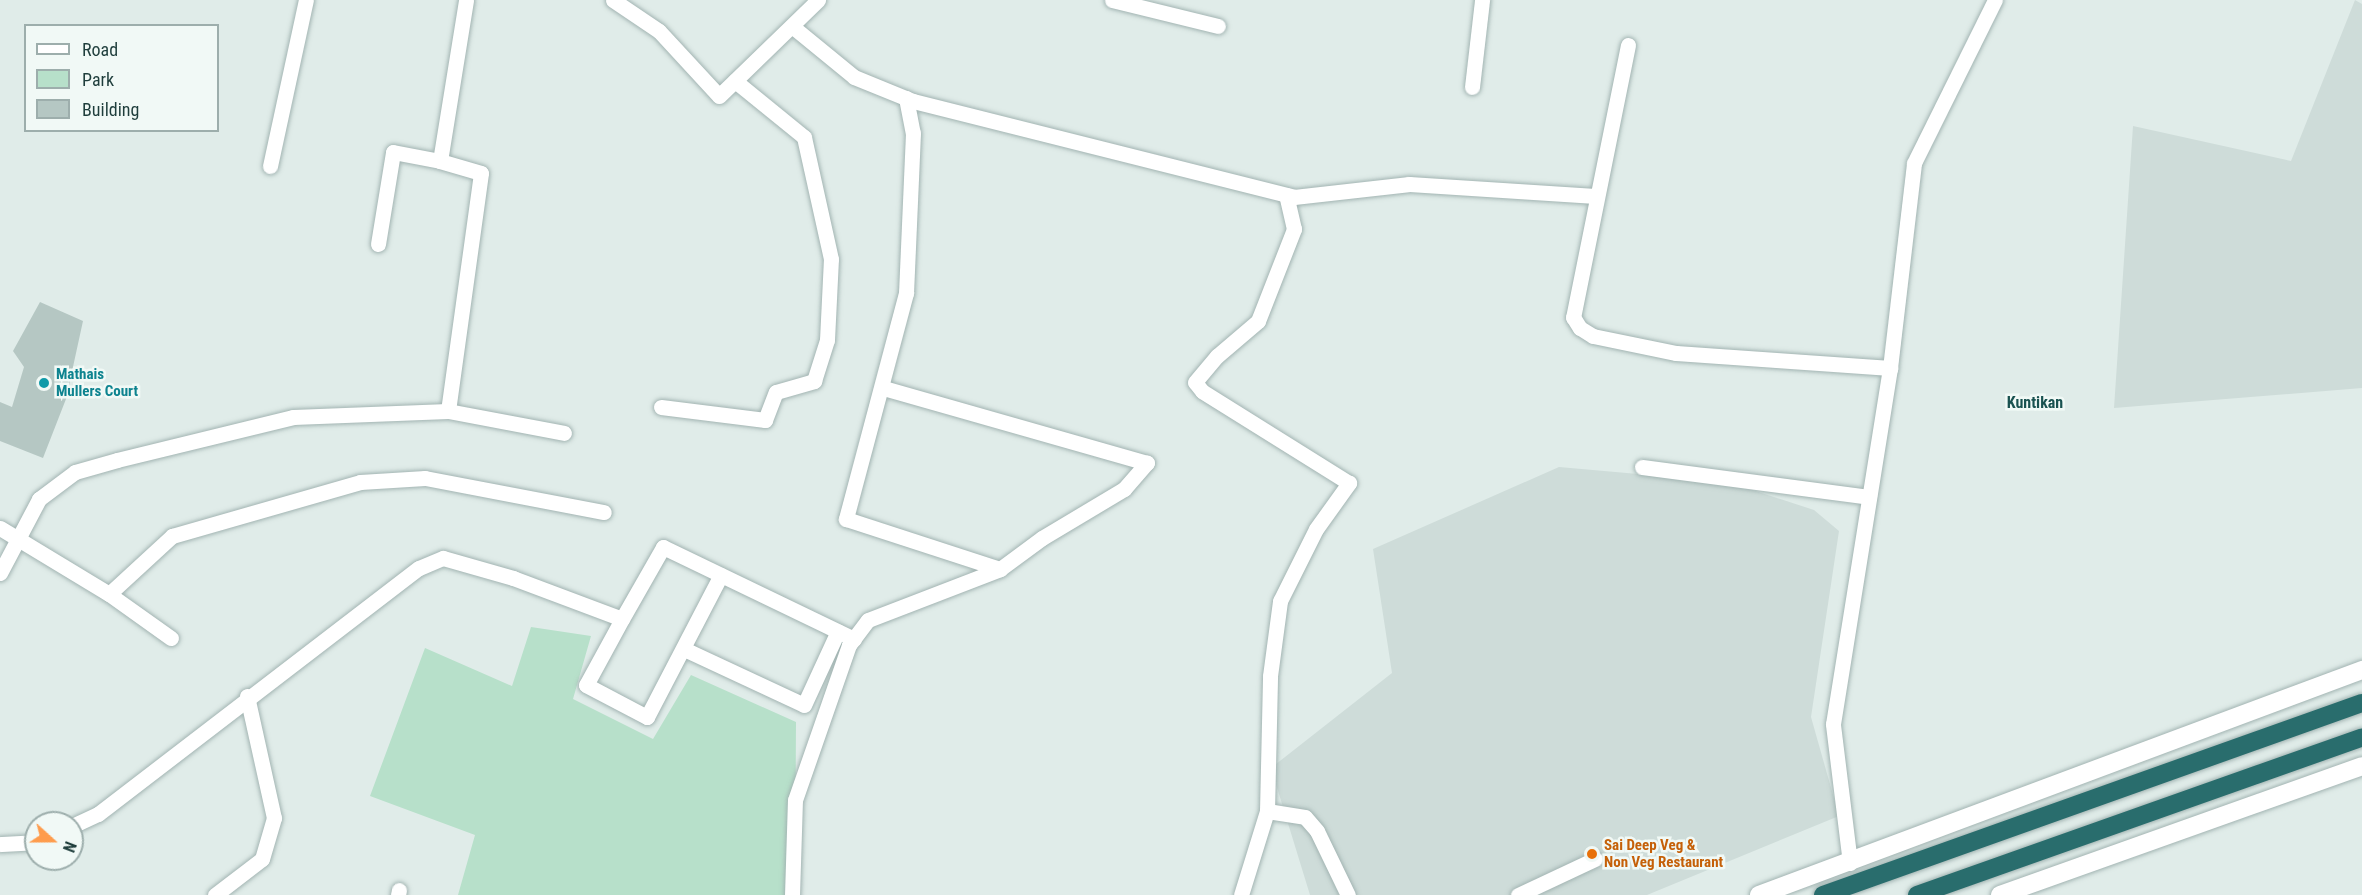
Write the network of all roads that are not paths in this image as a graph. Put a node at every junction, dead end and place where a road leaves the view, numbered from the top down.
1 (306, 0) edge
2 (466, 0) edge
3 (613, 0) edge
4 (818, 0) edge
5 (1112, 0) edge
6 (1482, 0) edge
7 (1995, 0) edge
8 (1218, 26) dead end
9 (793, 27) junction
10 (1628, 45) dead end
11 (735, 81) junction
12 (1472, 87) dead end
13 (906, 98) junction
14 (440, 161) junction
15 (270, 166) dead end
16 (1286, 195) junction
17 (1596, 196) junction
18 (378, 244) dead end
19 (1890, 368) junction
20 (883, 388) junction
21 (661, 407) dead end
22 (448, 411) junction
23 (564, 433) dead end
24 (1642, 467) dead end
25 (1869, 498) junction
26 (604, 512) dead end
27 (0, 528) edge
28 (18, 539) junction
29 (1000, 569) junction
30 (0, 573) edge
31 (721, 575) junction
32 (109, 594) junction
33 (622, 619) junction
34 (838, 631) junction
35 (171, 638) dead end
36 (854, 639) junction
37 (684, 649) junction
38 (2362, 670) edge
39 (247, 696) junction
40 (2362, 703) edge
41 (2362, 737) edge
42 (2362, 766) edge
43 (1267, 811) junction
44 (84, 820) edge
45 (24, 842) edge
46 (0, 843) edge
47 (1595, 859) dead end
48 (1850, 863) junction
49 (216, 895) edge
50 (792, 895) edge
51 (1241, 895) edge
52 (1348, 895) edge
53 (1518, 895) edge
54 (1760, 895) edge
55 (1823, 895) edge
56 (1917, 895) edge
57 (2000, 895) edge

1 - 15 street
2 - 14 street
3 - 11 street
4 - 9 street
5 - 8 street
6 - 12 street
7 - 19 street
9 - 11 street
9 - 13 street
10 - 17 street
11 - 21 street
13 - 16 street
13 - 20 street
14 - 18 street
14 - 22 street
16 - 17 street
16 - 43 street
17 - 19 street
19 - 25 street
20 - 29 street
20 - 29 street
22 - 23 street
22 - 28 street
24 - 25 street
25 - 48 street
26 - 32 street
27 - 28 street
28 - 30 street
28 - 32 street
29 - 36 street
31 - 33 street
31 - 34 street
31 - 37 street
32 - 35 street
33 - 37 street
33 - 39 street
34 - 36 street
34 - 37 street
36 - 50 street
38 - 48 street
39 - 44 street
39 - 49 street
40 - 55 highway
41 - 56 highway
42 - 57 street
43 - 51 street
43 - 52 street
45 - 46 street
47 - 53 street
48 - 54 street

